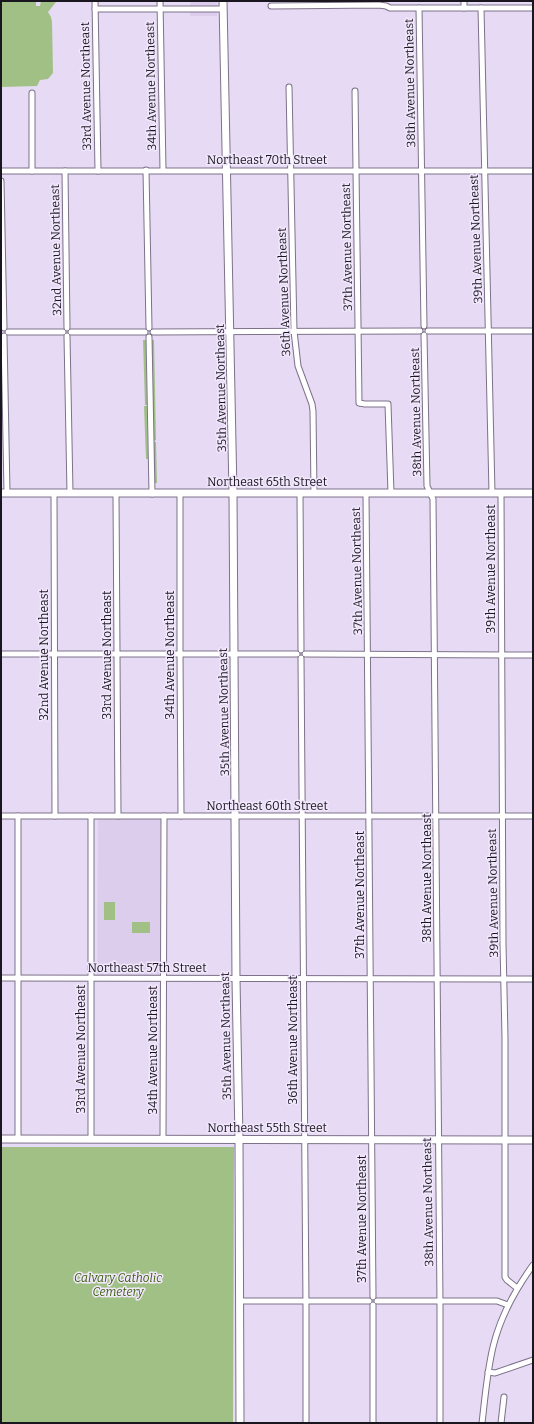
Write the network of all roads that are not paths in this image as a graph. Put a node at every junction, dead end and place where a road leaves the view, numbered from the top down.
1 (95, 1) edge
2 (160, 1) edge
3 (223, 1) edge
4 (464, 1) edge
5 (385, 3) edge
6 (271, 6) dead end
7 (419, 8) junction
8 (464, 8) junction
9 (481, 8) junction
10 (533, 8) edge
11 (95, 9) junction
12 (160, 9) junction
13 (224, 9) junction
14 (289, 87) dead end
15 (355, 91) dead end
16 (32, 93) dead end
17 (146, 170) junction
18 (163, 170) junction
19 (227, 170) junction
20 (291, 170) junction
21 (356, 170) junction
22 (421, 170) junction
23 (485, 170) junction
24 (533, 170) edge
25 (1, 171) edge
26 (32, 171) junction
27 (65, 171) junction
28 (98, 171) junction
29 (1, 181) edge
30 (424, 326) junction
31 (147, 330) junction
32 (231, 331) junction
33 (294, 331) junction
34 (358, 331) junction
35 (420, 331) junction
36 (489, 331) junction
37 (533, 331) edge
38 (4, 332) edge
39 (67, 332) junction
40 (153, 332) junction
41 (426, 333) junction
42 (149, 337) junction
43 (4, 493) edge
44 (54, 493) junction
45 (70, 493) junction
46 (233, 493) junction
47 (300, 493) junction
48 (314, 493) junction
49 (366, 493) junction
50 (391, 493) junction
51 (431, 493) junction
52 (492, 493) junction
53 (501, 493) junction
54 (533, 493) edge
55 (116, 494) junction
56 (152, 494) junction
57 (180, 494) junction
58 (117, 653) junction
59 (180, 653) junction
60 (234, 653) junction
61 (1, 654) edge
62 (54, 654) junction
63 (301, 654) junction
64 (368, 654) junction
65 (434, 654) junction
66 (501, 654) junction
67 (533, 655) edge
68 (1, 816) edge
69 (18, 816) junction
70 (55, 816) junction
71 (91, 816) junction
72 (118, 816) junction
73 (164, 816) junction
74 (181, 816) junction
75 (236, 816) junction
76 (303, 816) junction
77 (502, 816) junction
78 (533, 816) edge
79 (370, 817) junction
80 (436, 817) junction
81 (1, 978) edge
82 (18, 978) junction
83 (91, 978) junction
84 (303, 978) junction
85 (370, 978) junction
86 (163, 979) junction
87 (236, 979) junction
88 (438, 979) junction
89 (504, 979) junction
90 (533, 979) edge
91 (1, 1139) edge
92 (18, 1139) junction
93 (91, 1139) junction
94 (163, 1139) junction
95 (239, 1139) junction
96 (304, 1139) junction
97 (372, 1140) junction
98 (438, 1140) junction
99 (506, 1140) junction
100 (533, 1140) edge
101 (533, 1264) edge
102 (517, 1288) junction
103 (239, 1301) junction
104 (373, 1301) junction
105 (440, 1301) junction
106 (306, 1302) junction
107 (508, 1305) junction
108 (533, 1360) edge
109 (488, 1372) junction
110 (504, 1398) dead end
111 (240, 1423) edge
112 (306, 1423) edge
113 (373, 1423) edge
114 (440, 1423) edge
115 (482, 1423) edge
116 (501, 1423) edge

1 - 11 street, 33rd Avenue Northeast
2 - 12 street, 34th Avenue Northeast
3 - 13 main road, 35th Avenue Northeast
4 - 8 street
5 - 6 street
5 - 7 street
7 - 8 street
7 - 22 street, 38th Avenue Northeast
8 - 9 street
9 - 10 street
9 - 23 street, 39th Avenue Northeast
11 - 12 street
11 - 28 street, 33rd Avenue Northeast
12 - 13 street
12 - 18 street, 34th Avenue Northeast
13 - 19 main road, 35th Avenue Northeast
14 - 20 street, 36th Avenue Northeast
15 - 21 street, 37th Avenue Northeast
16 - 26 street
17 - 18 street, Northeast 70th Street
17 - 28 street, Northeast 70th Street
17 - 31 street
18 - 19 street, Northeast 70th Street
19 - 20 street, Northeast 70th Street
19 - 32 main road, 35th Avenue Northeast
20 - 21 street, Northeast 70th Street
20 - 33 street, 36th Avenue Northeast
21 - 22 street, Northeast 70th Street
21 - 34 street, 37th Avenue Northeast
22 - 23 street, Northeast 70th Street
22 - 30 street, 38th Avenue Northeast
23 - 24 street, Northeast 70th Street
23 - 36 street, 39th Avenue Northeast
25 - 26 street, Northeast 70th Street
26 - 27 street, Northeast 70th Street
27 - 28 street, Northeast 70th Street
27 - 39 street, 32nd Avenue Northeast
29 - 38 street
30 - 35 street
30 - 41 street
31 - 39 street
31 - 40 street
31 - 42 street
32 - 33 street
32 - 40 street
32 - 46 main road, 35th Avenue Northeast
33 - 34 street
33 - 48 street, 36th Avenue Northeast
34 - 35 street
34 - 50 street, 37th Avenue Northeast
35 - 41 street
36 - 37 street
36 - 41 street
36 - 52 street, 39th Avenue Northeast
38 - 39 street
38 - 43 street
39 - 45 street, 32nd Avenue Northeast
40 - 42 street
41 - 51 street, 38th Avenue Northeast
42 - 56 street
43 - 44 main road, Northeast 65th Street
44 - 45 main road, Northeast 65th Street
44 - 62 street, 32nd Avenue Northeast
45 - 55 main road, Northeast 65th Street
46 - 47 main road, Northeast 65th Street
46 - 57 main road, Northeast 65th Street
46 - 60 main road, 35th Avenue Northeast
47 - 48 main road, Northeast 65th Street
47 - 63 street, 36th Avenue Northeast
48 - 49 main road, Northeast 65th Street
49 - 50 main road, Northeast 65th Street
49 - 64 street, 37th Avenue Northeast
50 - 51 main road, Northeast 65th Street
51 - 52 main road, Northeast 65th Street
51 - 65 street, 38th Avenue Northeast
52 - 53 main road, Northeast 65th Street
53 - 54 main road, Northeast 65th Street
53 - 66 street, 39th Avenue Northeast
55 - 56 main road, Northeast 65th Street
55 - 58 street, 33rd Avenue Northeast
56 - 57 main road, Northeast 65th Street
57 - 59 street, 34th Avenue Northeast
58 - 59 street
58 - 62 street
58 - 72 street, 33rd Avenue Northeast
59 - 60 street
59 - 74 street, 34th Avenue Northeast
60 - 63 street
60 - 75 main road, 35th Avenue Northeast
61 - 62 street
62 - 70 street, 32nd Avenue Northeast
63 - 64 street
63 - 76 street, 36th Avenue Northeast
64 - 65 street
64 - 79 street, 37th Avenue Northeast
65 - 66 street
65 - 80 street, 38th Avenue Northeast
66 - 67 street
66 - 77 street, 39th Avenue Northeast
68 - 69 street, Northeast 60th Street
69 - 70 street, Northeast 60th Street
69 - 82 street
70 - 71 street, Northeast 60th Street
71 - 72 street, Northeast 60th Street
71 - 83 street, 33rd Avenue Northeast
72 - 73 street, Northeast 60th Street
73 - 74 street, Northeast 60th Street
73 - 86 street, 34th Avenue Northeast
74 - 75 street, Northeast 60th Street
75 - 76 street, Northeast 60th Street
75 - 87 main road, 35th Avenue Northeast
76 - 79 street, Northeast 60th Street
76 - 84 street, 36th Avenue Northeast
77 - 78 street, Northeast 60th Street
77 - 80 street, Northeast 60th Street
77 - 89 street, 39th Avenue Northeast
79 - 80 street, Northeast 60th Street
79 - 85 street, 37th Avenue Northeast
80 - 88 street, 38th Avenue Northeast
81 - 82 street, Northeast 57th Street
82 - 83 street, Northeast 57th Street
82 - 92 street
83 - 86 street, Northeast 57th Street
83 - 93 street, 33rd Avenue Northeast
84 - 85 street, Northeast 57th Street
84 - 87 street, Northeast 57th Street
84 - 96 street, 36th Avenue Northeast
85 - 88 street, Northeast 57th Street
85 - 97 street, 37th Avenue Northeast
86 - 87 street, Northeast 57th Street
86 - 94 street, 34th Avenue Northeast
87 - 95 main road, 35th Avenue Northeast
88 - 89 street, Northeast 57th Street
88 - 98 street, 38th Avenue Northeast
89 - 90 street, Northeast 57th Street
89 - 99 street, 39th Avenue Northeast
91 - 92 main road, Northeast 55th Street
92 - 93 main road, Northeast 55th Street
93 - 94 main road, Northeast 55th Street
94 - 95 main road, Northeast 55th Street
95 - 96 main road, Northeast 55th Street
95 - 103 main road, 35th Avenue Northeast
96 - 97 main road, Northeast 55th Street
96 - 106 street, 36th Avenue Northeast
97 - 98 main road, Northeast 55th Street
97 - 104 street, 37th Avenue Northeast
98 - 99 main road, Northeast 55th Street
98 - 105 street, 38th Avenue Northeast
99 - 100 main road, Northeast 55th Street
99 - 102 street, 39th Avenue Northeast
101 - 102 street
102 - 107 street
103 - 106 street
103 - 111 main road, 35th Avenue Northeast
104 - 105 street
104 - 106 street
104 - 113 street, 37th Avenue Northeast
105 - 107 street
105 - 114 street, 38th Avenue Northeast
106 - 112 street, 36th Avenue Northeast
107 - 109 street
108 - 109 street
109 - 115 street
110 - 116 street

